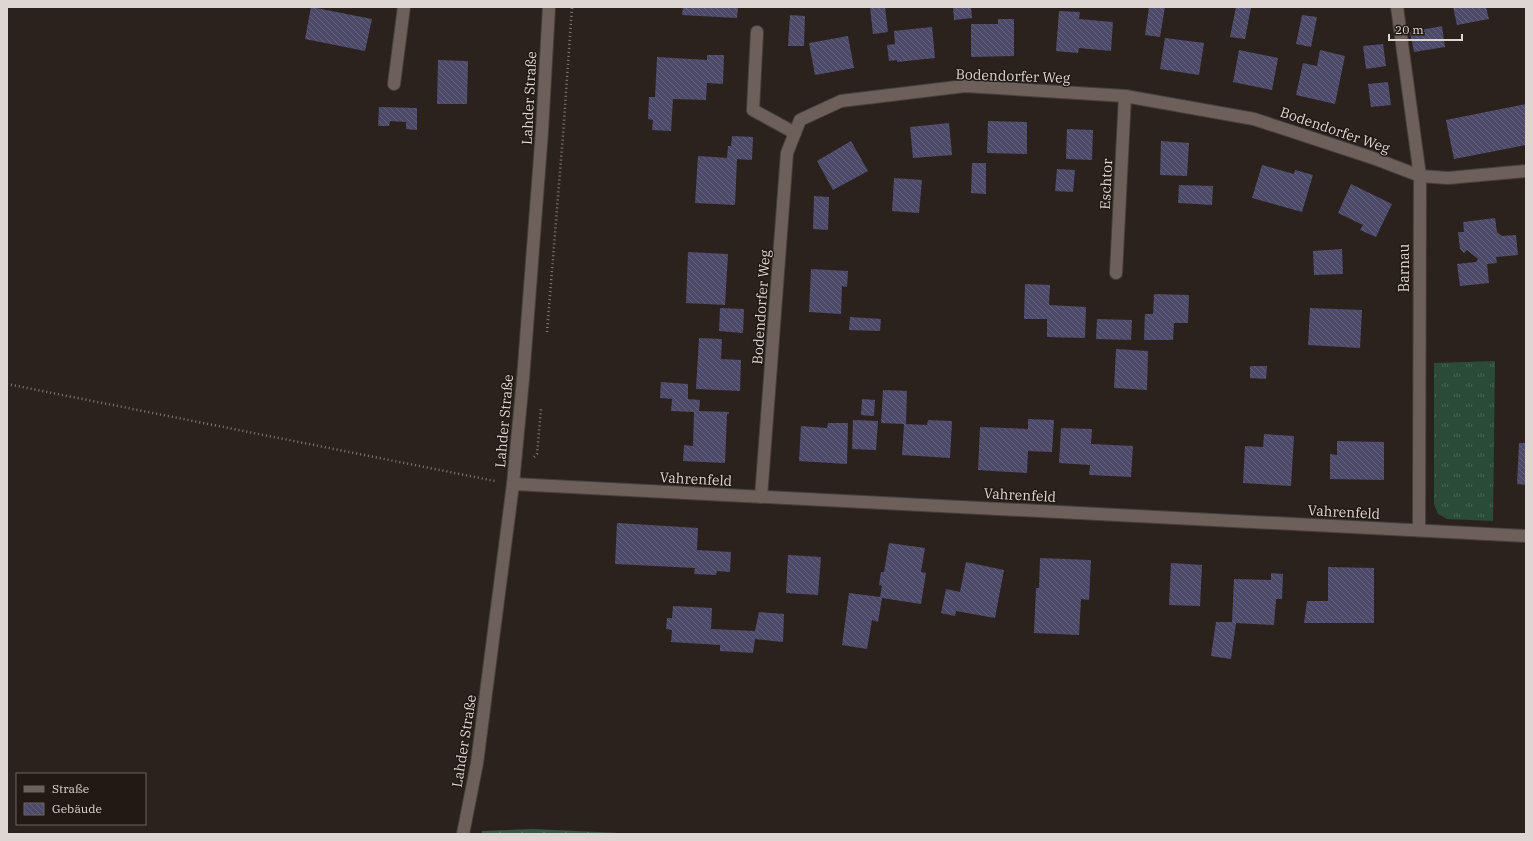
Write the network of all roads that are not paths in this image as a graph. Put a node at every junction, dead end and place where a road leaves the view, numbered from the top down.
1 (404, 7) edge
2 (549, 7) edge
3 (1397, 7) edge
4 (756, 32) dead end
5 (394, 84) dead end
6 (1125, 96) junction
7 (795, 133) junction
8 (1526, 171) edge
9 (1420, 176) junction
10 (1116, 273) dead end
11 (513, 484) junction
12 (761, 497) junction
13 (1418, 530) junction
14 (1526, 536) edge
15 (463, 834) edge

1 - 5 street
2 - 11 street, Lahder Straße
3 - 9 street, Barnau
4 - 7 street
6 - 7 street, Bodendorfer Weg
6 - 9 street, Bodendorfer Weg
6 - 10 street, Eschtor
7 - 12 street, Bodendorfer Weg
8 - 9 street, Bodendorfer Weg
9 - 13 street, Barnau
11 - 12 street, Vahrenfeld
11 - 15 street, Lahder Straße
12 - 13 street, Vahrenfeld
13 - 14 street, Vahrenfeld

